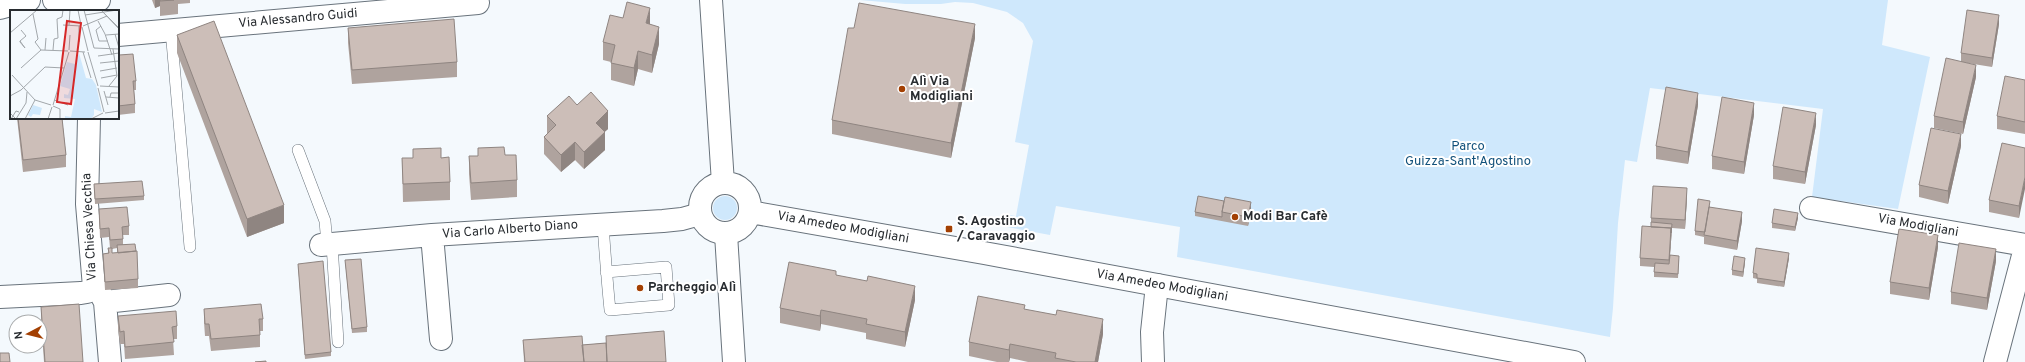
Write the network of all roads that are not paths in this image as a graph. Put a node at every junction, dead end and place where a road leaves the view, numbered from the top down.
1 (29, 0) edge
2 (54, 0) edge
3 (711, 0) edge
4 (478, 3) dead end
5 (91, 6) edge
6 (0, 8) edge
7 (171, 30) junction
8 (119, 34) edge
9 (89, 119) edge
10 (298, 150) dead end
11 (723, 183) junction
12 (1811, 208) dead end
13 (750, 212) junction
14 (700, 214) junction
15 (603, 224) junction
16 (726, 234) junction
17 (432, 235) junction
18 (327, 244) junction
19 (2025, 245) edge
20 (190, 247) dead end
21 (2025, 248) edge
22 (606, 272) junction
23 (1157, 285) junction
24 (99, 295) junction
25 (169, 296) dead end
26 (0, 297) edge
27 (441, 339) dead end
28 (338, 342) dead end
29 (110, 362) edge
30 (734, 362) edge
31 (1154, 362) edge
32 (1574, 362) edge
33 (1995, 362) edge

1 - 6 street
2 - 5 street
3 - 11 street
4 - 7 street, Via Alessandro Guidi
7 - 8 street, Via Alessandro Guidi
7 - 20 lane
9 - 24 street, Via Chiesa Vecchia
10 - 18 lane
11 - 13 street
11 - 14 street
12 - 19 street, Via Modigliani
13 - 16 street
13 - 23 street, Via Amedeo Modigliani
14 - 15 street, Via Carlo Alberto Diano
14 - 16 street
15 - 17 street, Via Carlo Alberto Diano
15 - 22 lane
16 - 30 street
17 - 18 street, Via Carlo Alberto Diano
17 - 27 street
18 - 28 lane
21 - 33 street
22 - 22 lane
23 - 31 street
23 - 32 street, Via Amedeo Modigliani
24 - 25 street, Via Chiesa Vecchia
24 - 26 street, Via Chiesa Vecchia
24 - 29 street, Via Chiesa Vecchia

